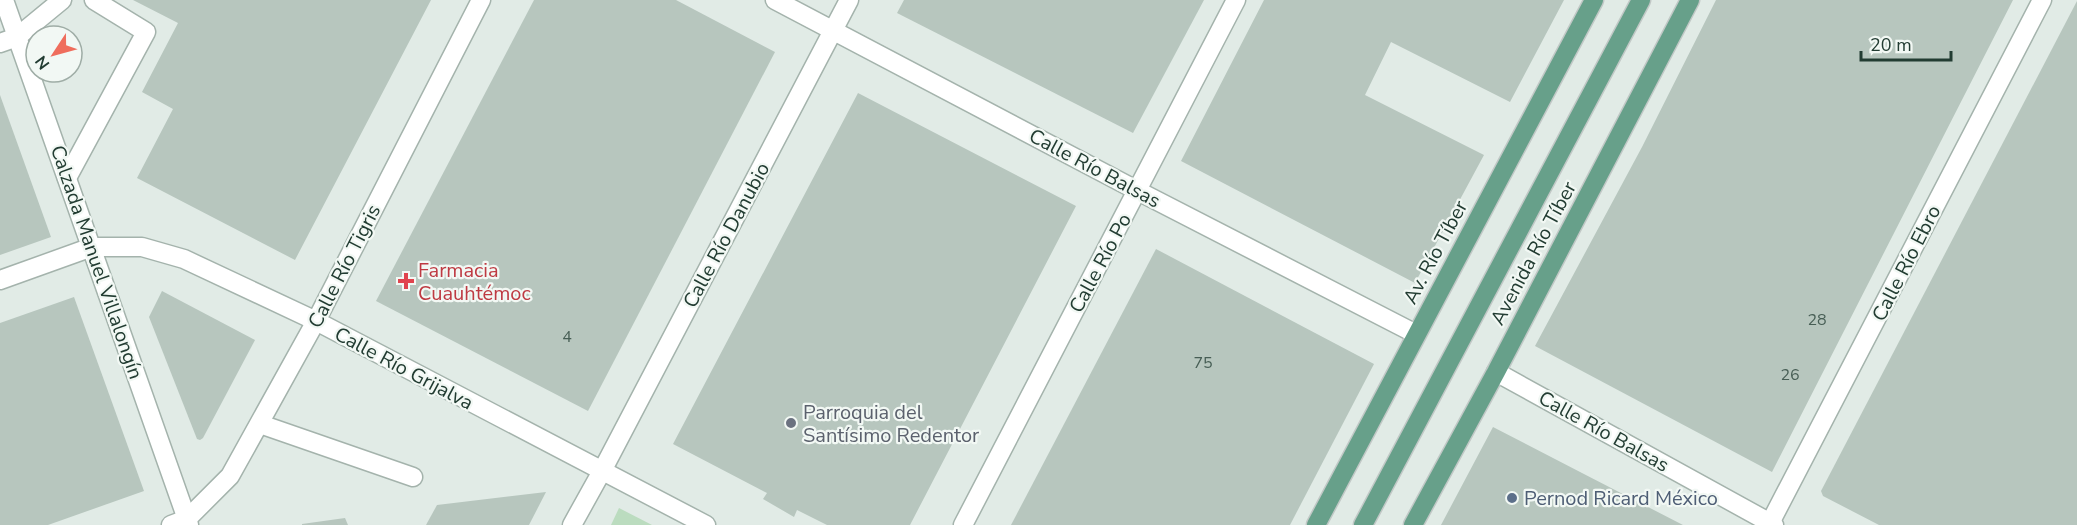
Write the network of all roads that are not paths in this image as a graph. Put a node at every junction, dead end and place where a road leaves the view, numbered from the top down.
1 (62, 0) edge
2 (94, 0) edge
3 (481, 0) edge
4 (775, 0) edge
5 (849, 0) edge
6 (1236, 0) edge
7 (1594, 0) edge
8 (1641, 0) edge
9 (1690, 0) edge
10 (2042, 0) edge
11 (4, 11) edge
12 (833, 30) junction
13 (8, 40) edge
14 (67, 178) junction
15 (1138, 191) junction
16 (92, 247) junction
17 (0, 280) edge
18 (316, 321) junction
19 (1416, 334) junction
20 (1496, 372) junction
21 (260, 424) junction
22 (602, 471) junction
23 (413, 477) dead end
24 (182, 523) edge
25 (1771, 524) edge
26 (572, 525) edge
27 (706, 525) edge
28 (963, 525) edge
29 (1316, 525) edge
30 (1363, 525) edge
31 (1413, 525) edge

1 - 13 street
2 - 14 street
3 - 18 street, Calle Río Tigris
4 - 12 street, Calle Río Balsas
5 - 12 street, Calle Río Danubio
6 - 15 street, Calle Río Po
7 - 19 main road, Av. Río Tíber
8 - 30 main road
9 - 20 main road, Avenida Río Tíber
10 - 25 street, Calle Río Ebro
11 - 13 street, Calzada Manuel Villalongín
12 - 15 street, Calle Río Balsas
12 - 22 street, Calle Río Danubio
13 - 14 street, Calzada Manuel Villalongín
14 - 16 street, Calzada Manuel Villalongín
15 - 19 street, Calle Río Balsas
15 - 28 street, Calle Río Po
16 - 17 street, Calle Río Grijalva
16 - 18 street, Calle Río Grijalva
16 - 24 street, Calzada Manuel Villalongín
18 - 21 street, Calle Río Tigris
18 - 22 street, Calle Río Grijalva
19 - 29 main road, Av. Río Tíber
20 - 25 street, Calle Río Balsas
20 - 31 main road, Avenida Río Tíber
21 - 23 street
21 - 24 street, Calle Río Tigris
22 - 26 street, Calle Río Danubio
22 - 27 street, Calle Río Grijalva

